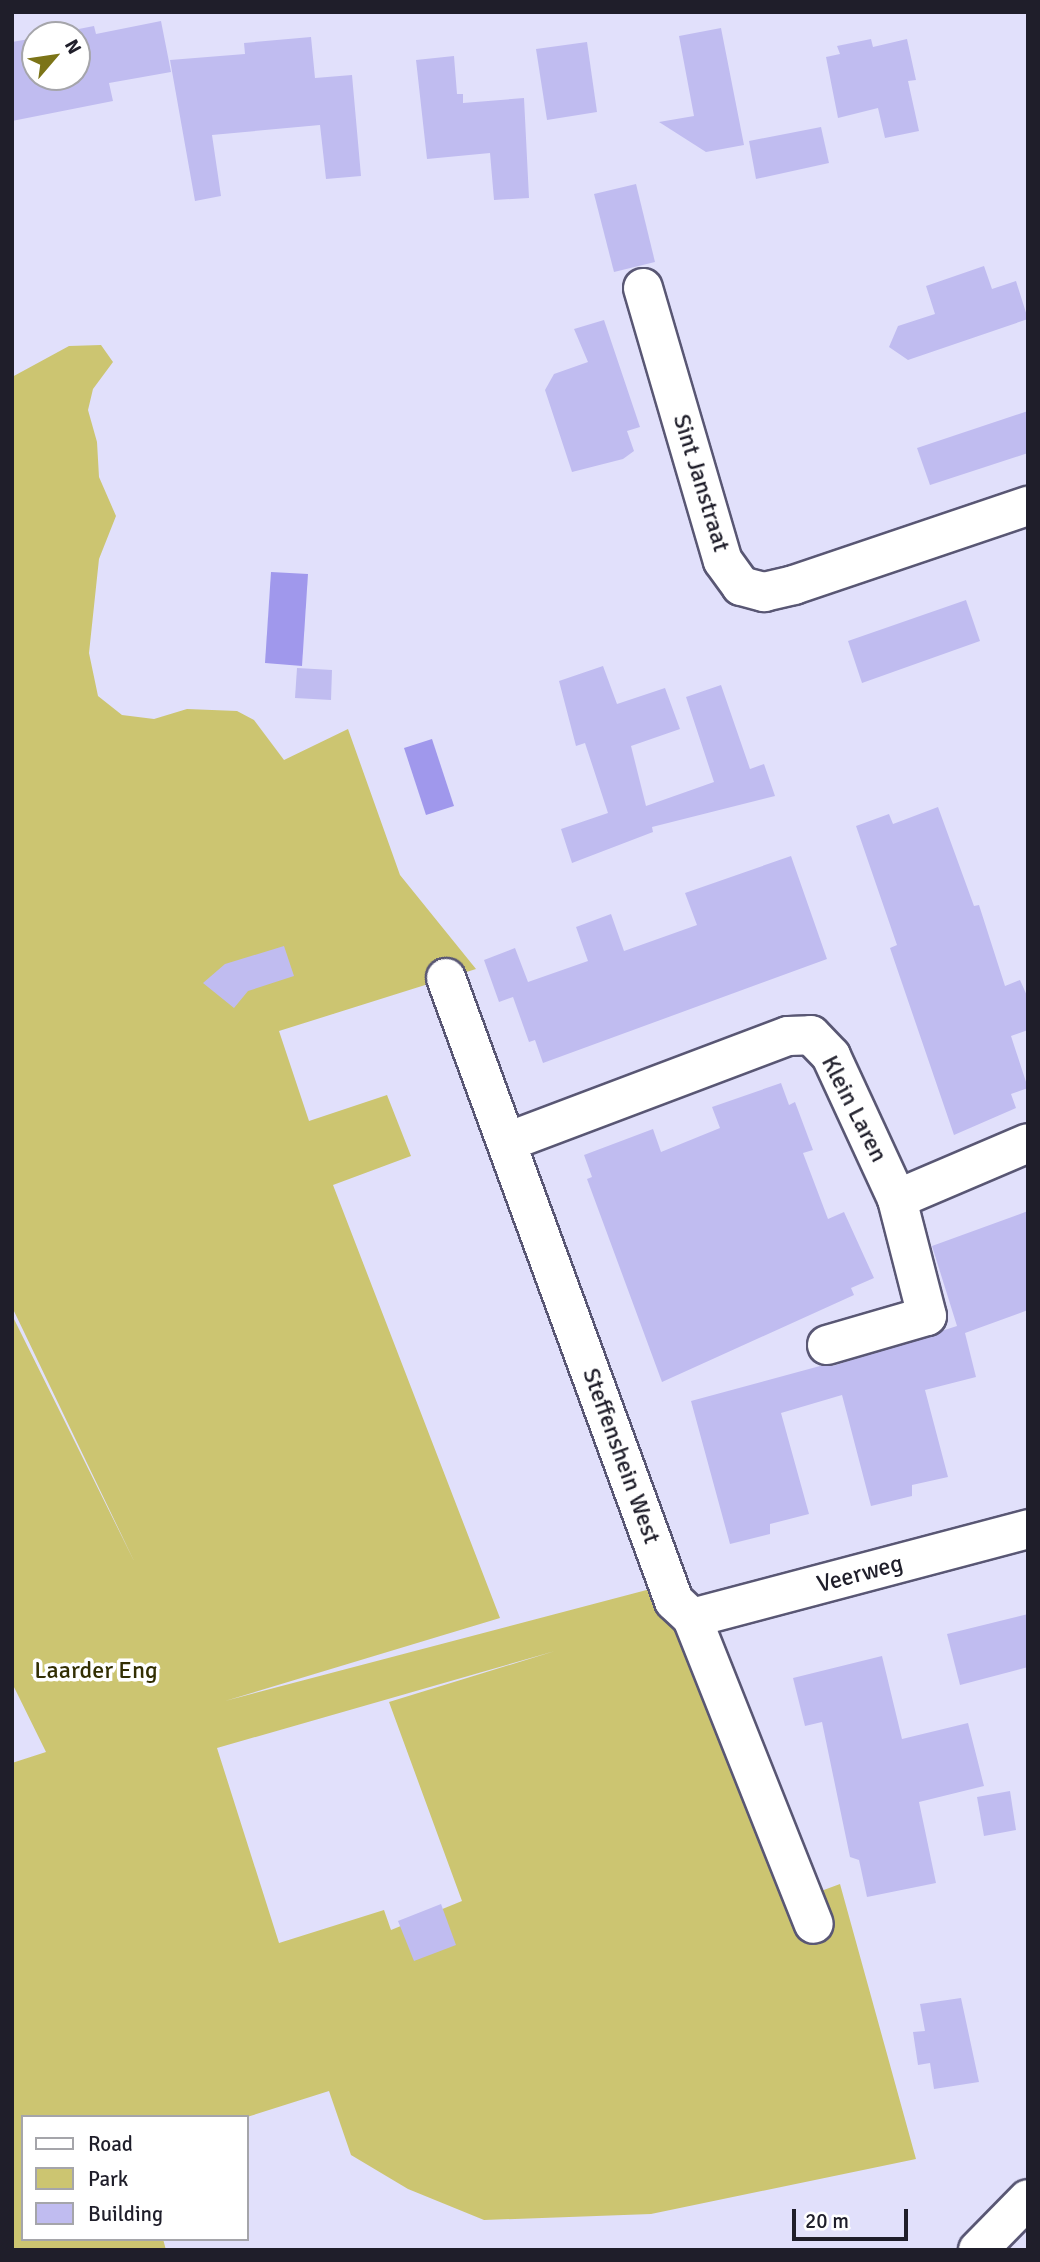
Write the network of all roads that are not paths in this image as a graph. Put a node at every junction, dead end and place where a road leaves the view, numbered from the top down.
1 (643, 288) dead end
2 (1028, 506) edge
3 (446, 978) dead end
4 (507, 1142) junction
5 (1028, 1143) edge
6 (897, 1199) junction
7 (827, 1346) dead end
8 (1028, 1529) edge
9 (670, 1610) junction
10 (814, 1924) dead end
11 (1028, 2199) edge
12 (978, 2250) edge

1 - 2 street, Sint Janstraat
3 - 4 street, Steffenshein West
4 - 6 street, Klein Laren
4 - 9 street, Steffenshein West
5 - 6 street
6 - 7 street, Klein Laren
8 - 9 street, Veerweg
9 - 10 street, Steffenshein West
11 - 12 street

